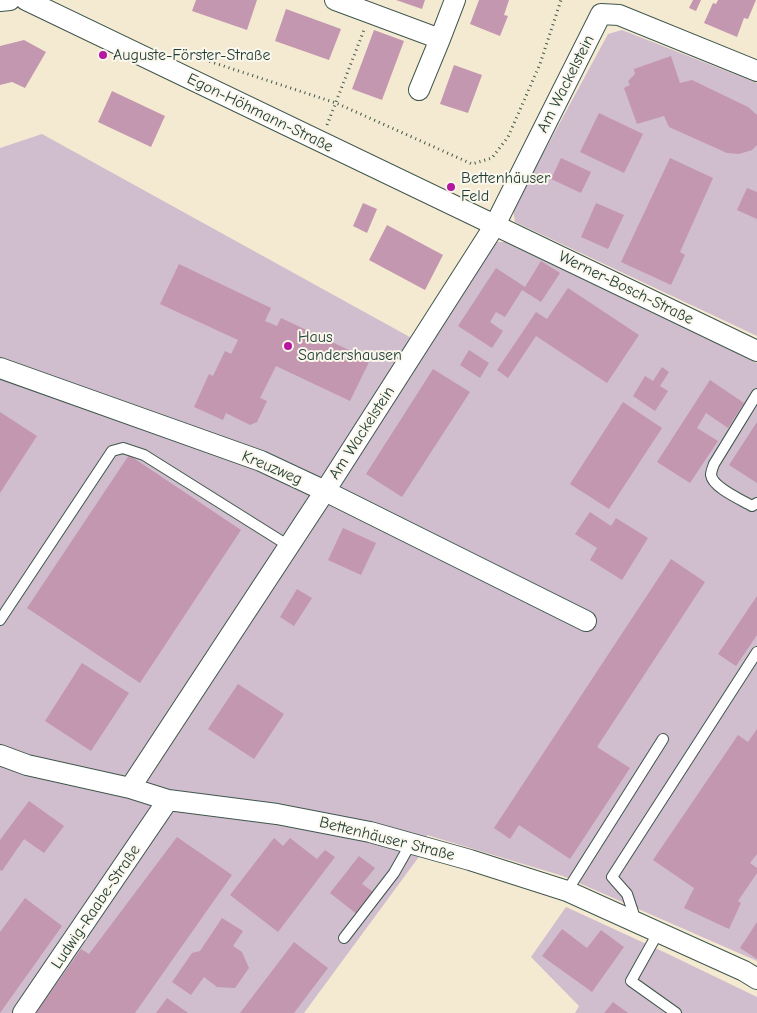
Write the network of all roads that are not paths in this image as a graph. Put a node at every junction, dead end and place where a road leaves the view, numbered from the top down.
1 (10, 0) edge
2 (26, 0) edge
3 (335, 0) edge
4 (455, 0) edge
5 (0, 1) edge
6 (597, 7) edge
7 (440, 38) junction
8 (757, 71) edge
9 (419, 90) dead end
10 (495, 226) junction
11 (757, 351) edge
12 (0, 368) edge
13 (757, 394) edge
14 (325, 491) junction
15 (757, 504) edge
16 (289, 546) junction
17 (0, 620) edge
18 (586, 621) dead end
19 (757, 652) edge
20 (663, 739) dead end
21 (0, 755) edge
22 (130, 788) junction
23 (168, 800) junction
24 (411, 844) junction
25 (567, 890) junction
26 (630, 918) junction
27 (659, 931) junction
28 (344, 938) dead end
29 (757, 979) edge
30 (23, 1013) edge
31 (676, 1013) edge

1 - 5 street
2 - 10 street, Egon-Höhmann-Straße
3 - 7 street
4 - 7 street
6 - 8 street
6 - 10 street, Am Wackelstein
7 - 9 street
10 - 11 street, Werner-Bosch-Straße
10 - 14 street, Am Wackelstein
12 - 14 street, Kreuzweg
13 - 15 lane
14 - 16 street, Am Wackelstein
14 - 18 street, Kreuzweg
16 - 17 lane
16 - 22 street, Am Wackelstein
19 - 26 lane
20 - 25 lane
21 - 22 street, Bettenhäuser Straße
22 - 23 street, Bettenhäuser Straße
23 - 24 street, Bettenhäuser Straße
23 - 30 street, Ludwig-Raabe-Straße
24 - 25 street, Bettenhäuser Straße
24 - 28 lane
25 - 26 street, Bettenhäuser Straße
26 - 27 street, Bettenhäuser Straße
27 - 29 street, Bettenhäuser Straße
27 - 31 lane

